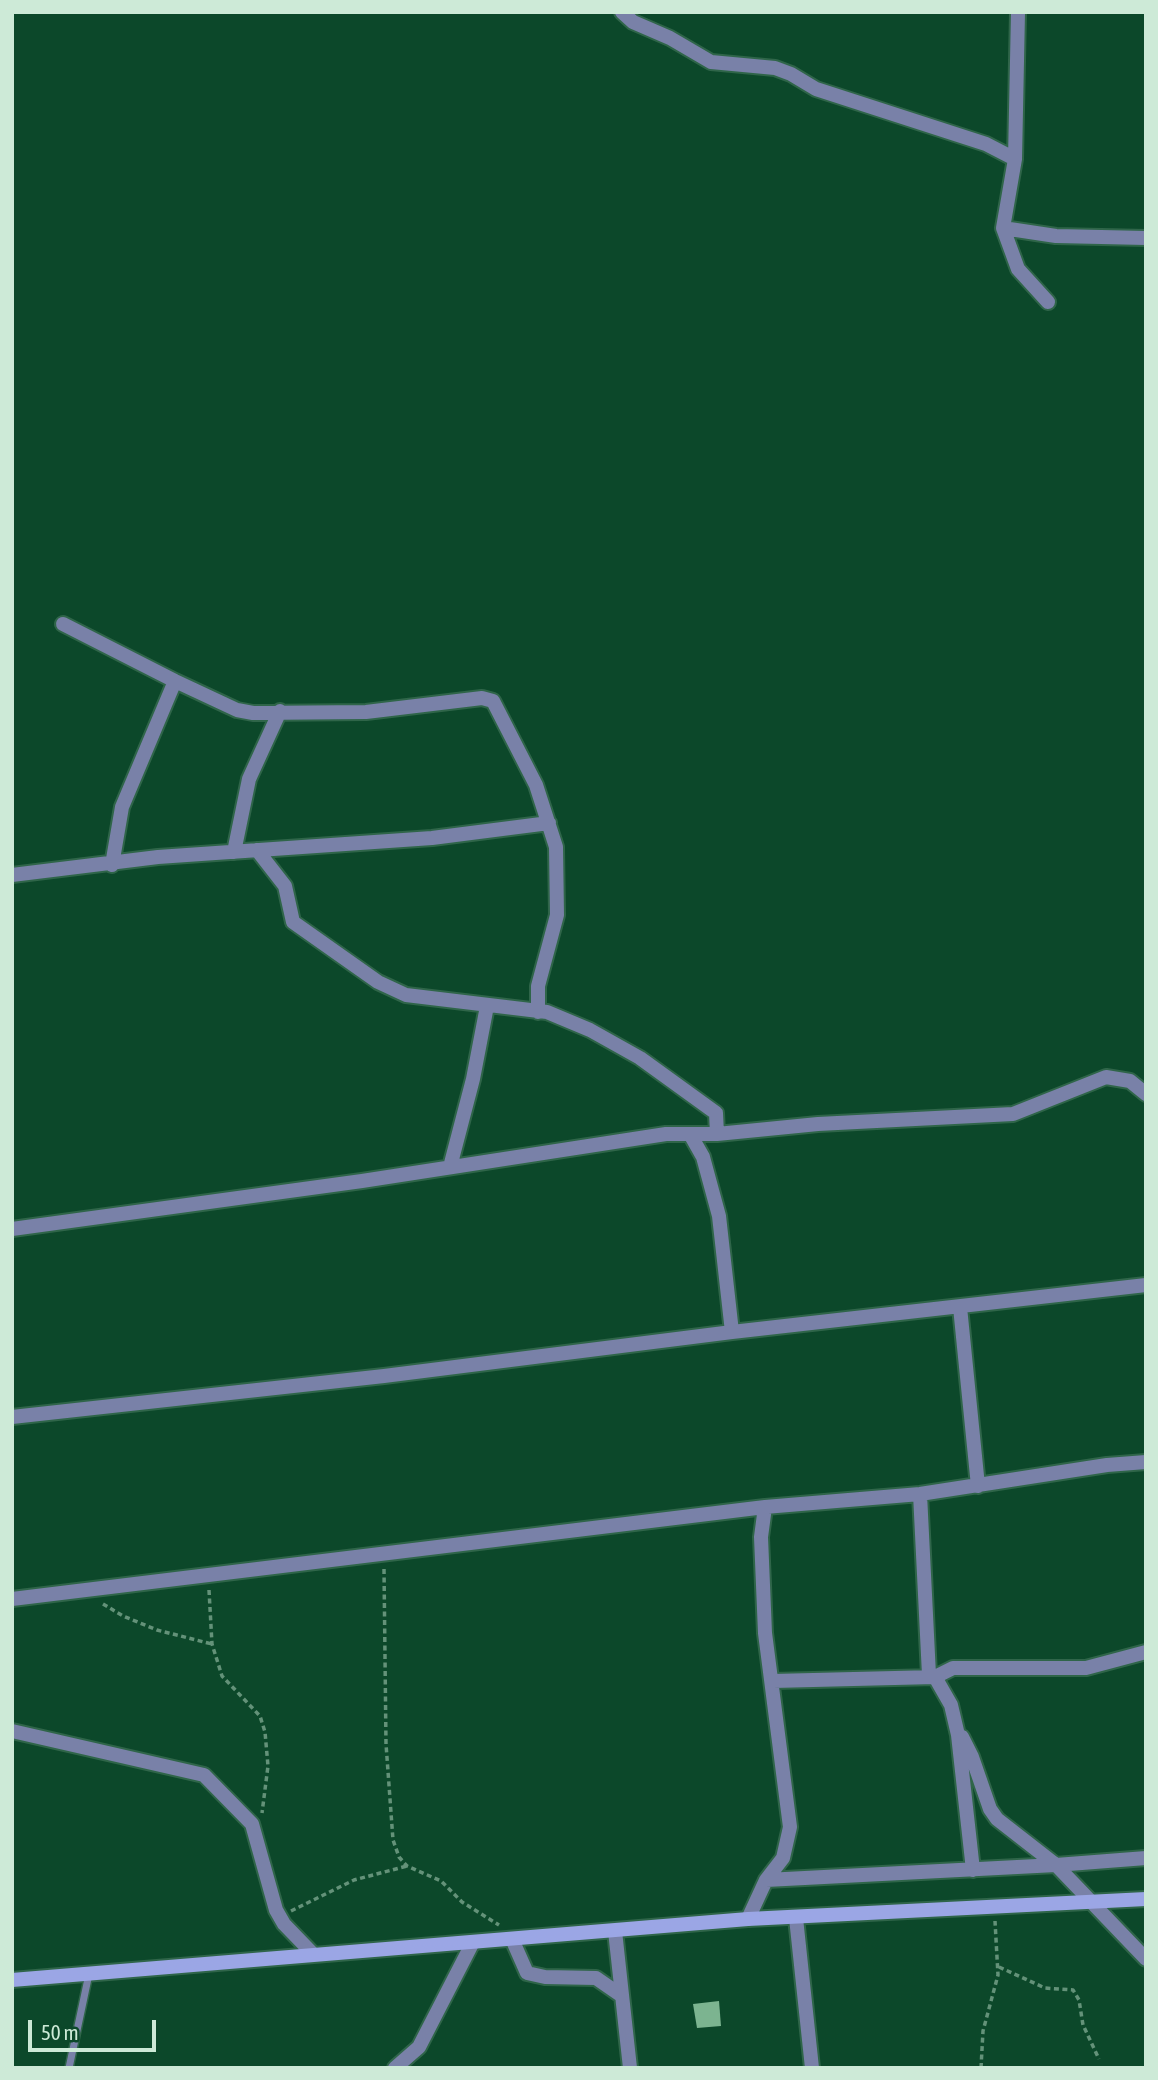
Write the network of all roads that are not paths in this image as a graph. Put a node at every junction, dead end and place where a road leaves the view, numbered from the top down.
1 (622, 12) edge
2 (1018, 12) edge
3 (1015, 159) junction
4 (1003, 228) junction
5 (1146, 238) edge
6 (1048, 302) dead end
7 (63, 624) dead end
8 (175, 681) junction
9 (280, 711) junction
10 (549, 823) junction
11 (257, 850) junction
12 (234, 852) junction
13 (112, 865) junction
14 (12, 875) edge
15 (487, 1006) junction
16 (538, 1012) junction
17 (1146, 1094) edge
18 (690, 1134) junction
19 (718, 1134) junction
20 (450, 1167) junction
21 (12, 1229) edge
22 (1146, 1285) edge
23 (960, 1307) junction
24 (732, 1332) junction
25 (12, 1417) edge
26 (1146, 1462) edge
27 (978, 1486) junction
28 (920, 1494) junction
29 (765, 1507) junction
30 (12, 1599) edge
31 (1146, 1652) edge
32 (932, 1676) junction
33 (774, 1681) junction
34 (957, 1726) junction
35 (12, 1731) edge
36 (1146, 1858) edge
37 (1056, 1865) junction
38 (973, 1870) junction
39 (766, 1880) junction
40 (1146, 1899) edge
41 (1095, 1903) junction
42 (796, 1918) junction
43 (748, 1919) junction
44 (615, 1931) junction
45 (516, 1939) junction
46 (473, 1942) junction
47 (313, 1954) junction
48 (1146, 1959) edge
49 (89, 1974) junction
50 (12, 1980) edge
51 (622, 1996) junction
52 (69, 2068) edge
53 (394, 2068) edge
54 (630, 2068) edge
55 (813, 2068) edge

1 - 3 street
2 - 3 street
3 - 4 street
4 - 5 street
4 - 6 street
7 - 8 street
8 - 9 street
8 - 13 street
9 - 10 street
9 - 12 street
10 - 11 street
10 - 16 street
11 - 12 street
11 - 15 street
12 - 13 street
13 - 14 street
15 - 16 street
15 - 20 street
16 - 19 street
17 - 19 street
18 - 19 street
18 - 20 street
18 - 24 street
20 - 21 street
22 - 23 street
23 - 24 street
23 - 27 street
24 - 25 street
26 - 27 street
27 - 28 street
28 - 29 street
28 - 32 street
29 - 30 street
29 - 33 street
31 - 32 street
32 - 33 street
32 - 34 street
33 - 39 street
34 - 37 street
34 - 38 street
35 - 47 street
36 - 37 street
37 - 38 street
37 - 41 street
38 - 39 street
39 - 43 street
40 - 41 main road
41 - 42 main road
41 - 48 street
42 - 43 main road
42 - 55 street
43 - 44 main road
44 - 45 main road
44 - 51 street
45 - 46 main road
45 - 51 street
46 - 47 main road
46 - 53 street
47 - 49 main road
49 - 50 main road
49 - 52 lane
51 - 54 street

